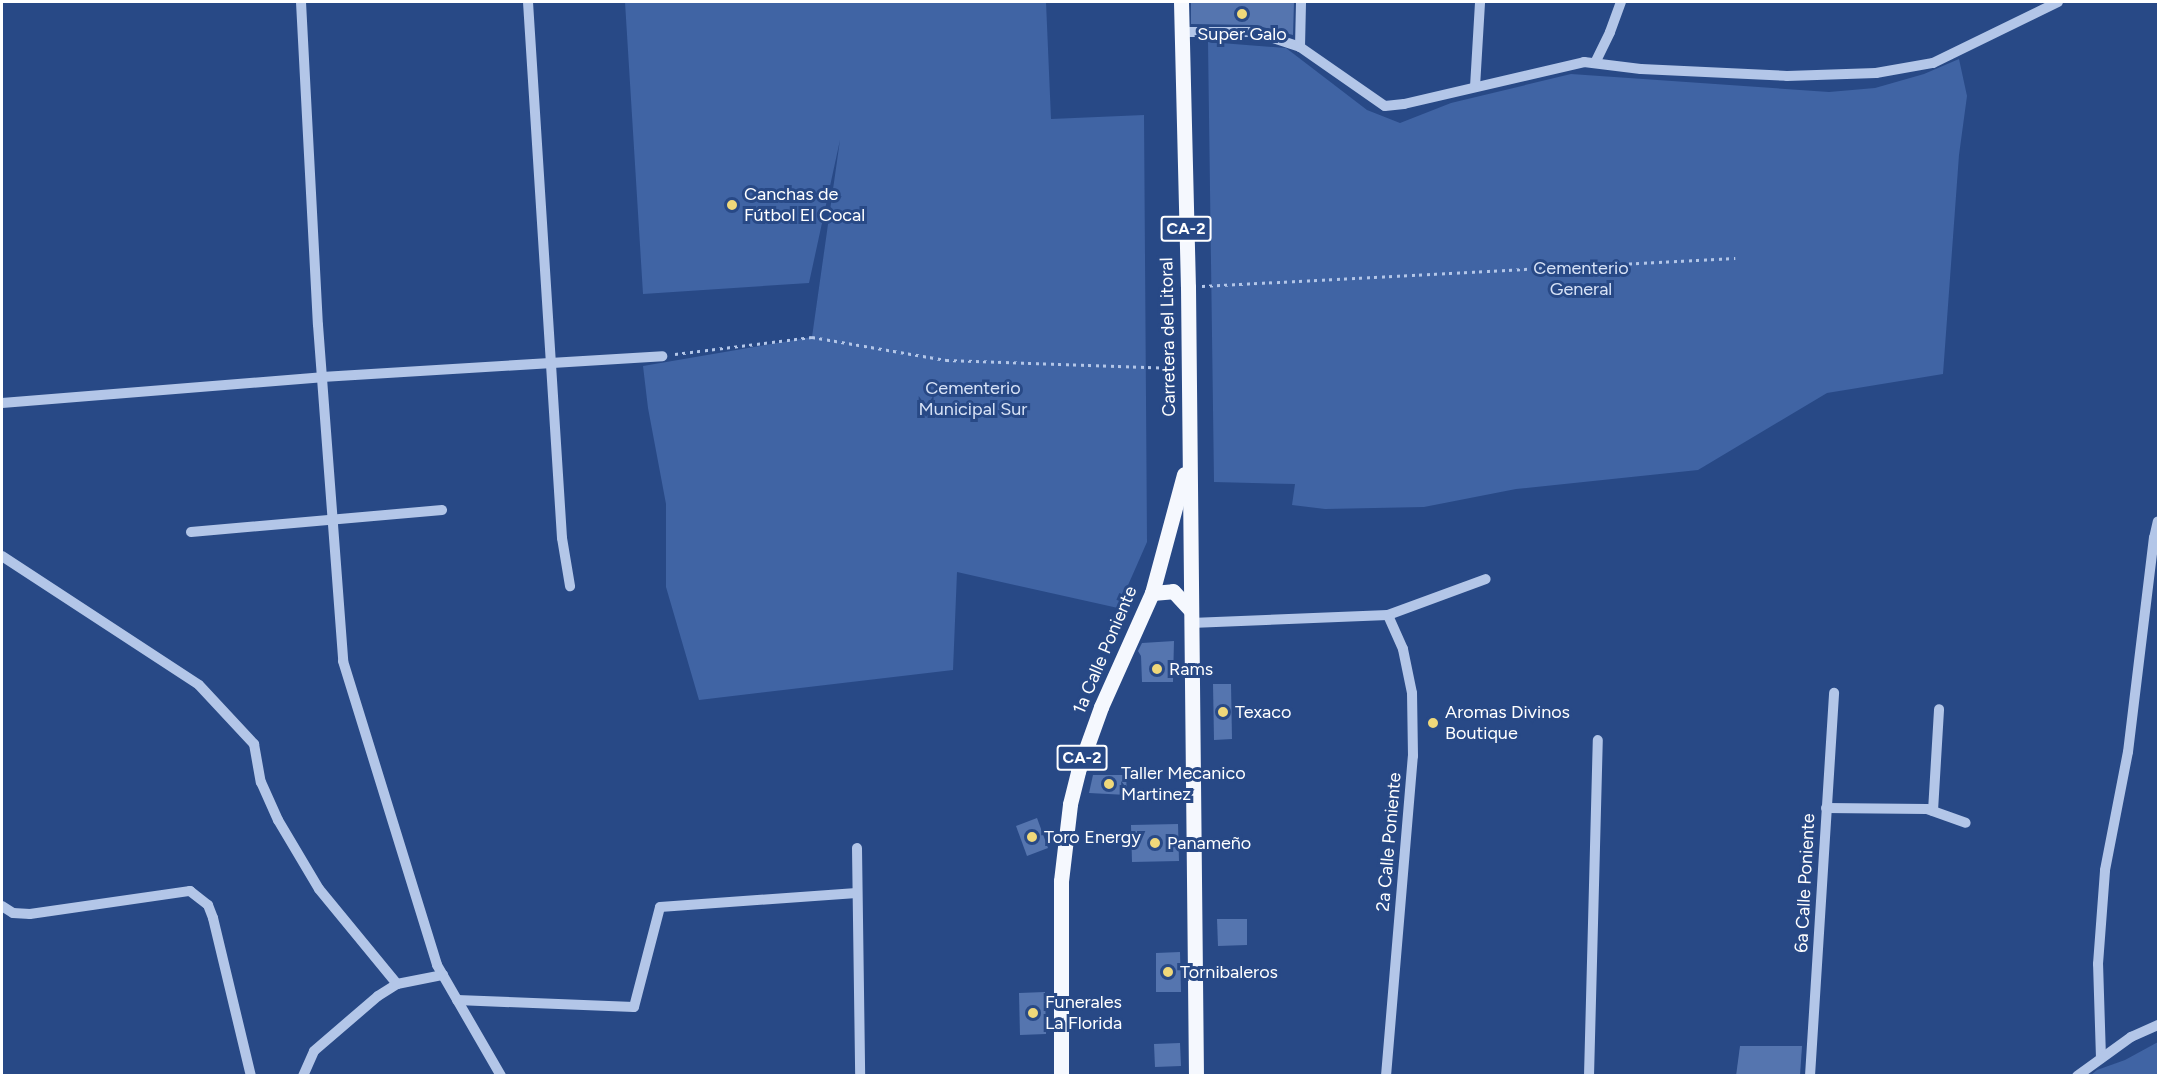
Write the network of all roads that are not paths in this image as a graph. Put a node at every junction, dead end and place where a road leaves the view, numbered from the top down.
1 (301, 2) edge
2 (528, 2) edge
3 (1181, 2) edge
4 (1301, 2) edge
5 (1480, 2) edge
6 (1621, 2) edge
7 (2058, 2) edge
8 (1181, 32) junction
9 (1300, 47) junction
10 (1595, 63) junction
11 (1475, 87) junction
12 (662, 356) road end
13 (553, 363) junction
14 (322, 377) junction
15 (2, 403) edge
16 (1188, 457) junction
17 (442, 510) dead end
18 (332, 519) junction
19 (2158, 521) edge
20 (190, 531) dead end
21 (2, 556) edge
22 (1485, 579) dead end
23 (570, 586) dead end
24 (1152, 593) junction
25 (1388, 615) junction
26 (1191, 617) junction
27 (1834, 693) dead end
28 (1939, 709) dead end
29 (1598, 740) dead end
30 (1826, 808) junction
31 (1933, 811) junction
32 (1966, 823) dead end
33 (857, 848) dead end
34 (857, 893) junction
35 (2, 906) edge
36 (443, 975) junction
37 (397, 984) junction
38 (457, 1000) junction
39 (2158, 1025) edge
40 (2101, 1058) junction
41 (251, 1076) edge
42 (303, 1076) edge
43 (501, 1076) edge
44 (860, 1076) edge
45 (1061, 1076) edge
46 (1196, 1076) edge
47 (1386, 1076) edge
48 (1589, 1076) edge
49 (1810, 1076) edge
50 (2077, 1076) edge

1 - 14 street
2 - 13 street
3 - 8 main road, Carretera del Litoral / CA-2
4 - 9 street
5 - 11 street
6 - 10 street
7 - 10 street
8 - 9 street
8 - 16 main road, Carretera del Litoral / CA-2
9 - 11 street
10 - 11 street
12 - 13 street
13 - 14 street
13 - 23 street
14 - 15 street
14 - 18 street
16 - 24 main road, 1a Calle Poniente / CA-2
16 - 26 main road, CA-2
17 - 18 street
18 - 20 street
18 - 36 street
19 - 40 street
21 - 37 street
22 - 25 street
24 - 26 main road
24 - 45 main road, 1a Calle Poniente / CA-2
25 - 26 street
25 - 47 street, 2a Calle Poniente
26 - 46 main road, CA-2
27 - 30 street, 6a Calle Poniente
28 - 31 street
29 - 48 street
30 - 31 street
30 - 49 street, 6a Calle Poniente
31 - 32 street
33 - 34 street
34 - 38 street
34 - 44 street
35 - 41 street
36 - 37 street
36 - 38 street
37 - 42 street
38 - 43 street
39 - 40 street
40 - 50 street

